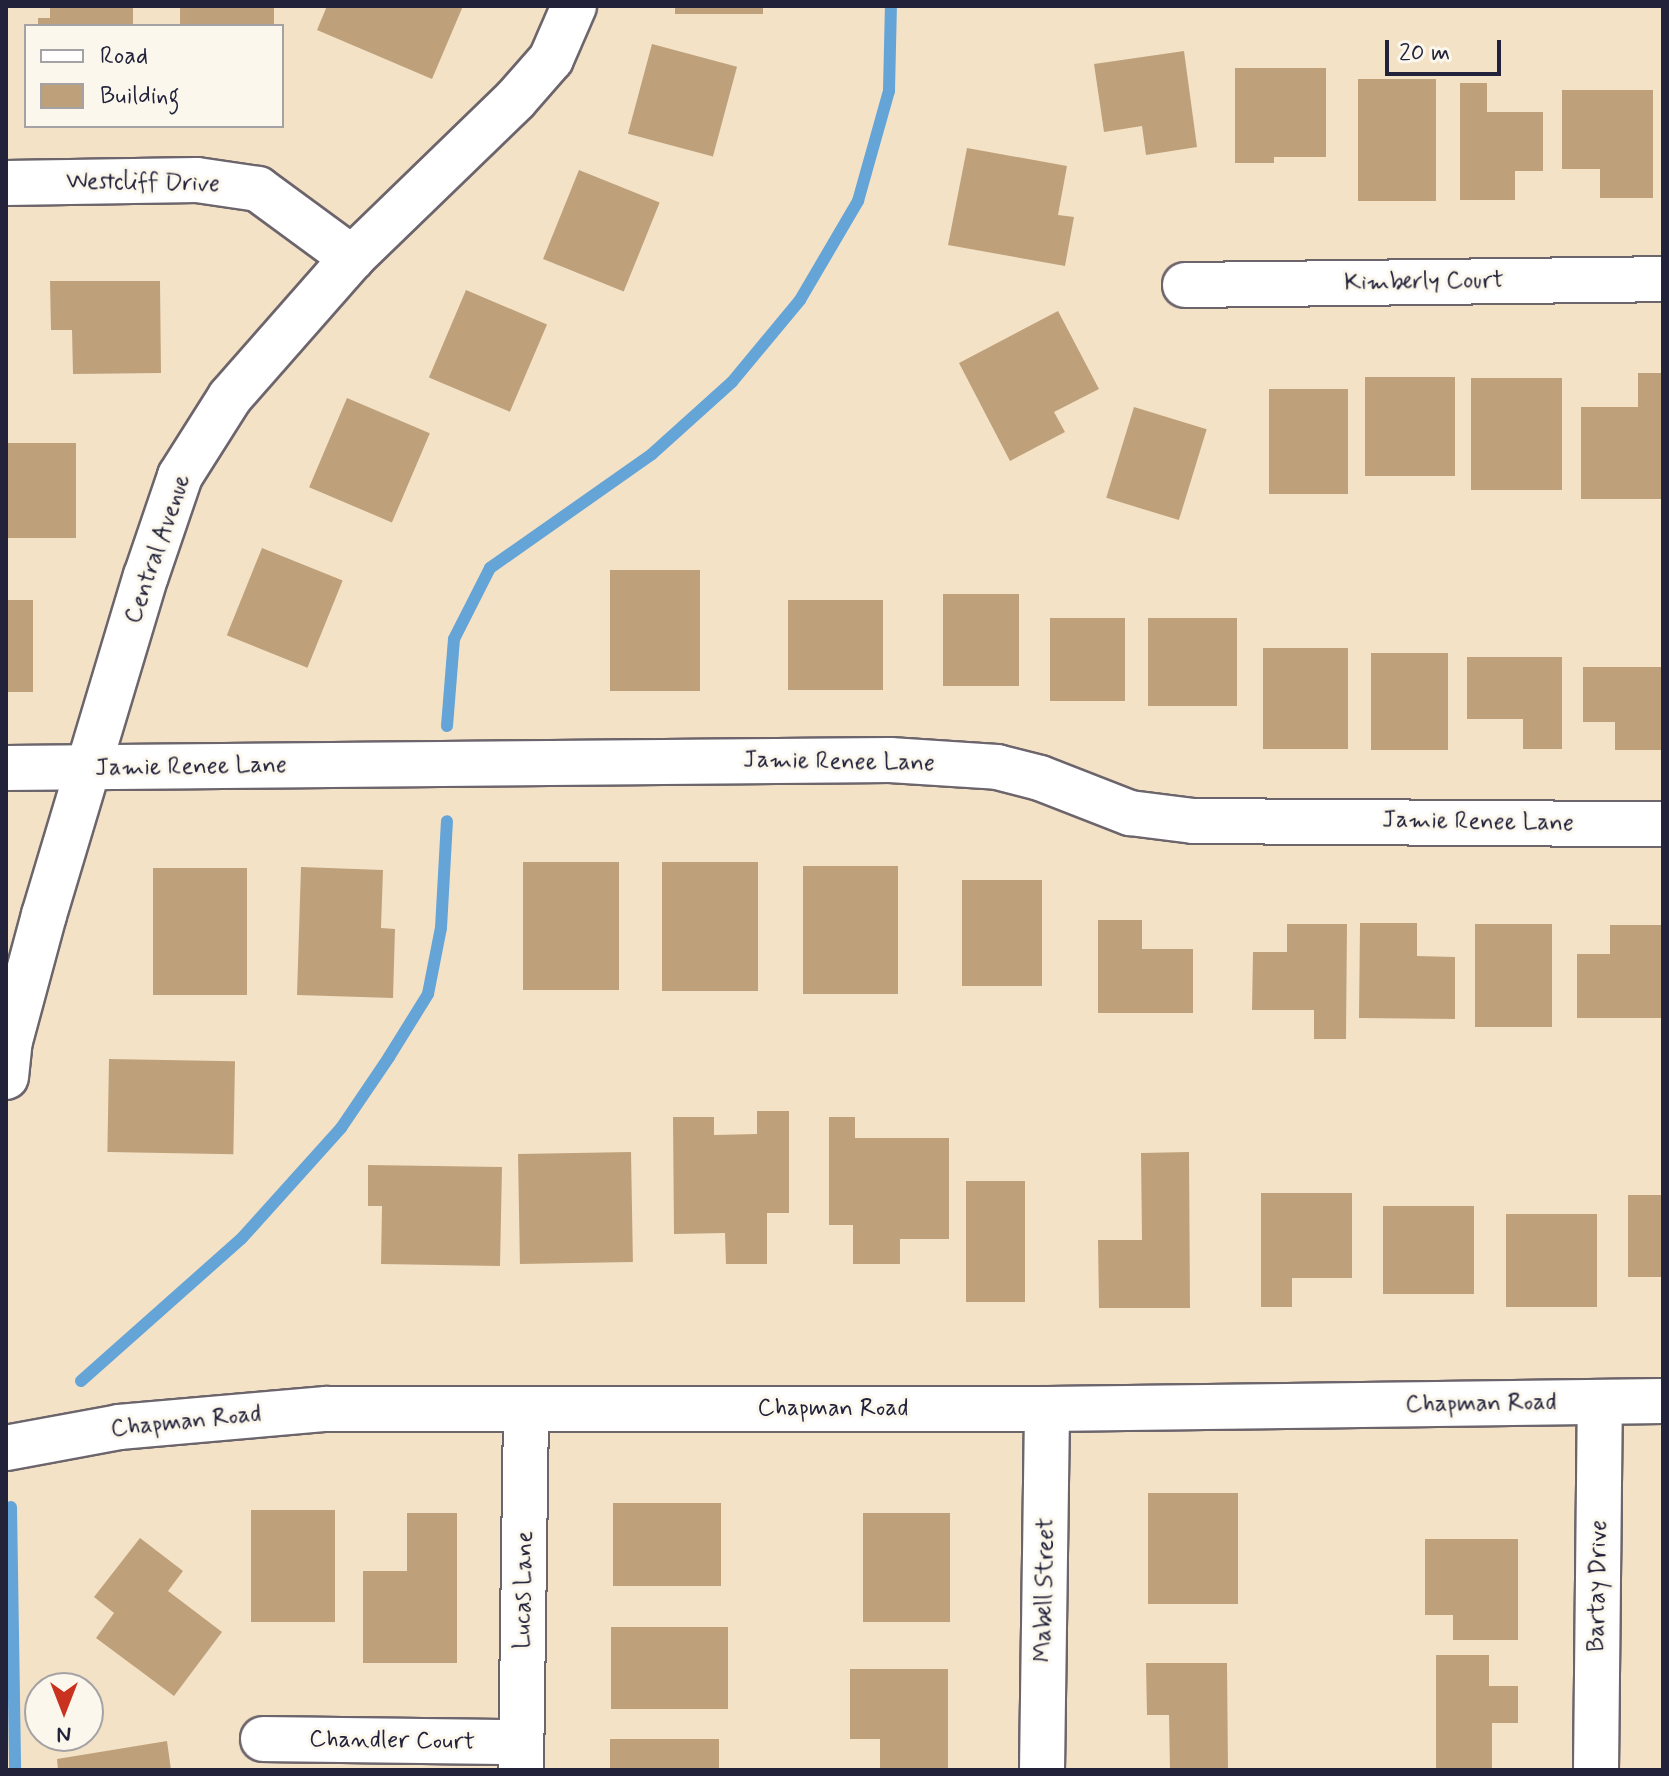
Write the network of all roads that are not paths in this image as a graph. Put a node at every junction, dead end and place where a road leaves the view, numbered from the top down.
1 (574, 6) edge
2 (6, 183) edge
3 (352, 258) junction
4 (1663, 279) edge
5 (1185, 285) dead end
6 (6, 768) edge
7 (87, 768) junction
8 (1663, 824) edge
9 (6, 1077) edge
10 (1663, 1401) edge
11 (1600, 1402) junction
12 (526, 1409) junction
13 (1047, 1409) junction
14 (6, 1448) edge
15 (263, 1739) dead end
16 (521, 1756) edge
17 (1042, 1770) edge
18 (1596, 1770) edge

1 - 3 street, Central Avenue
2 - 3 street, Westcliff Drive
3 - 7 street, Central Avenue
4 - 5 street, Kimberly Court
6 - 7 street, Jamie Renee Lane
7 - 8 street, Jamie Renee Lane
7 - 9 street, Central Avenue
10 - 11 street, Chapman Road
11 - 13 street, Chapman Road
11 - 18 street, Bartay Drive
12 - 13 street, Chapman Road
12 - 14 street, Chapman Road
12 - 16 street, Lucas Lane
13 - 17 street, Mabell Street
15 - 16 street, Chandler Court

